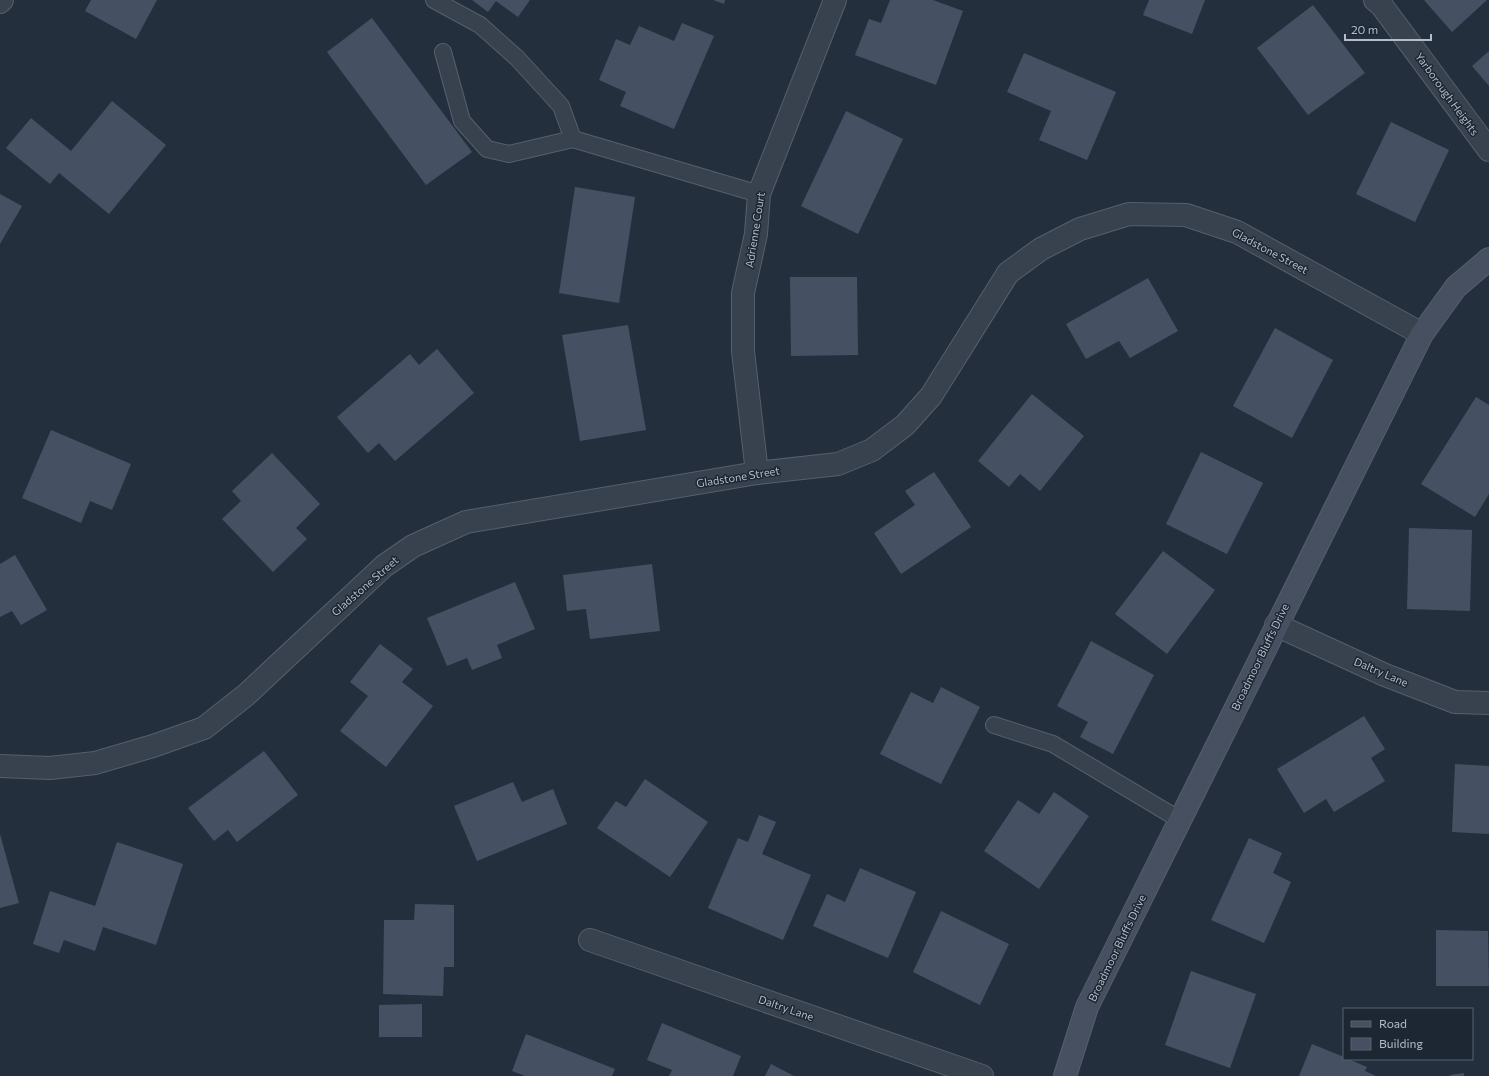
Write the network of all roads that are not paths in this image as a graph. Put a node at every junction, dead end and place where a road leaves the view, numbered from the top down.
1 (434, 0) edge
2 (835, 0) edge
3 (1375, 0) edge
4 (443, 52) dead end
5 (573, 139) junction
6 (1489, 150) edge
7 (759, 194) junction
8 (1489, 259) edge
9 (1422, 334) junction
10 (757, 473) junction
11 (1276, 625) junction
12 (1489, 703) edge
13 (994, 725) dead end
14 (0, 766) edge
15 (1180, 820) junction
16 (590, 940) dead end
17 (982, 1076) edge
18 (1065, 1076) edge

1 - 5 lane
2 - 7 street, Adrienne Court
3 - 6 street, Yarborough Heights
4 - 5 lane
5 - 7 lane
7 - 10 street, Adrienne Court
8 - 9 street, Broadmoor Bluffs Drive
9 - 10 street, Gladstone Street
9 - 11 street, Broadmoor Bluffs Drive
10 - 14 street, Gladstone Street
11 - 12 street, Daltry Lane
11 - 15 street, Broadmoor Bluffs Drive
13 - 15 lane
15 - 18 street, Broadmoor Bluffs Drive
16 - 17 street, Daltry Lane

